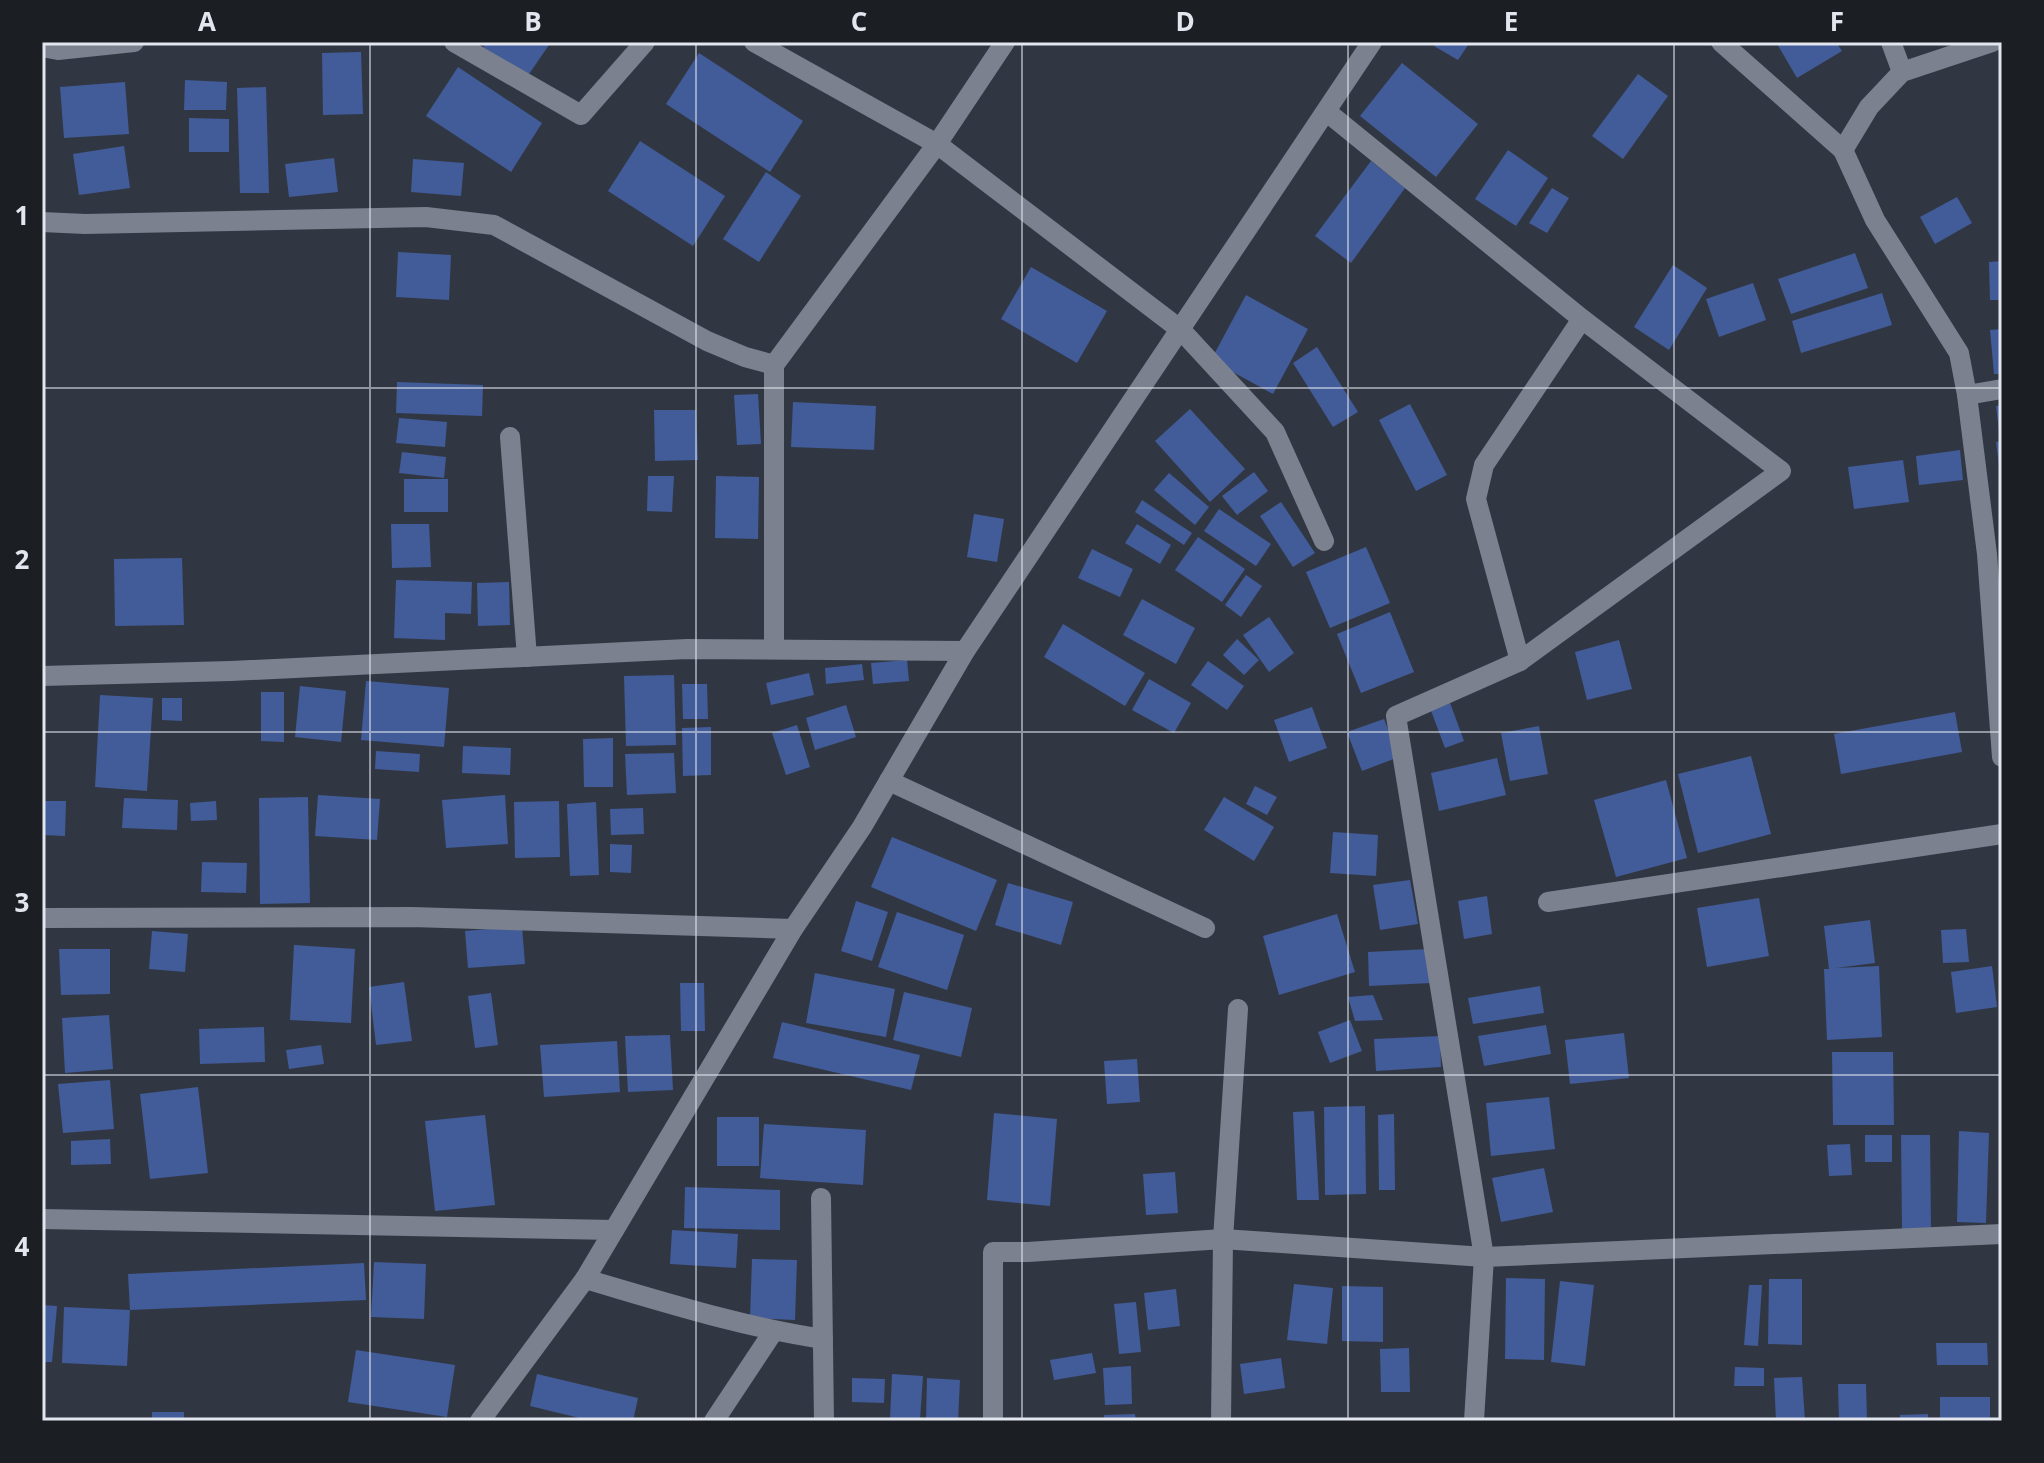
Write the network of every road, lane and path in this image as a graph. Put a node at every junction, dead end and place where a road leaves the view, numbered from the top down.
1 (134, 42) edge
2 (454, 42) edge
3 (645, 42) edge
4 (754, 42) edge
5 (1005, 42) edge
6 (1372, 42) edge
7 (1721, 42) edge
8 (1891, 42) edge
9 (1992, 42) edge
10 (42, 47) edge
11 (1902, 72) junction
12 (1327, 112) junction
13 (937, 144) junction
14 (1843, 150) junction
15 (42, 222) edge
16 (1582, 319) junction
17 (1181, 330) junction
18 (774, 365) junction
19 (2002, 389) edge
20 (1967, 395) junction
21 (510, 437) dead end
22 (1324, 541) dead end
23 (1995, 554) edge
24 (774, 649) junction
25 (965, 651) junction
26 (527, 657) junction
27 (1520, 661) junction
28 (42, 676) edge
29 (2002, 757) edge
30 (889, 781) junction
31 (2002, 834) edge
32 (1548, 902) dead end
33 (42, 918) edge
34 (1205, 928) dead end
35 (793, 929) junction
36 (1238, 1009) dead end
37 (821, 1198) dead end
38 (42, 1219) edge
39 (614, 1230) junction
40 (2002, 1234) edge
41 (1223, 1239) junction
42 (1484, 1257) junction
43 (585, 1279) junction
44 (773, 1332) junction
45 (823, 1339) junction
46 (480, 1421) edge
47 (714, 1421) edge
48 (824, 1421) edge
49 (993, 1421) edge
50 (1221, 1421) edge
51 (1474, 1421) edge

1 - 10 street
2 - 3 street
4 - 13 street
5 - 13 street
6 - 12 street
7 - 14 street
8 - 11 street
9 - 11 street
11 - 14 street
12 - 16 street
12 - 17 street
13 - 17 street
13 - 18 street
14 - 20 street
15 - 18 street
16 - 27 street
16 - 27 street
17 - 22 street
17 - 25 street
18 - 24 street
19 - 20 street
20 - 23 street
21 - 26 street
23 - 29 street
24 - 25 street
24 - 26 street
25 - 30 street
26 - 28 street
27 - 42 street
30 - 34 street
30 - 35 street
31 - 32 street
33 - 35 street
35 - 39 street
36 - 41 street
37 - 45 street
38 - 39 street
39 - 43 street
40 - 42 street
41 - 42 street
41 - 49 street
41 - 50 street
42 - 51 street
43 - 44 street
43 - 46 street
44 - 45 street
44 - 47 street
45 - 48 street

